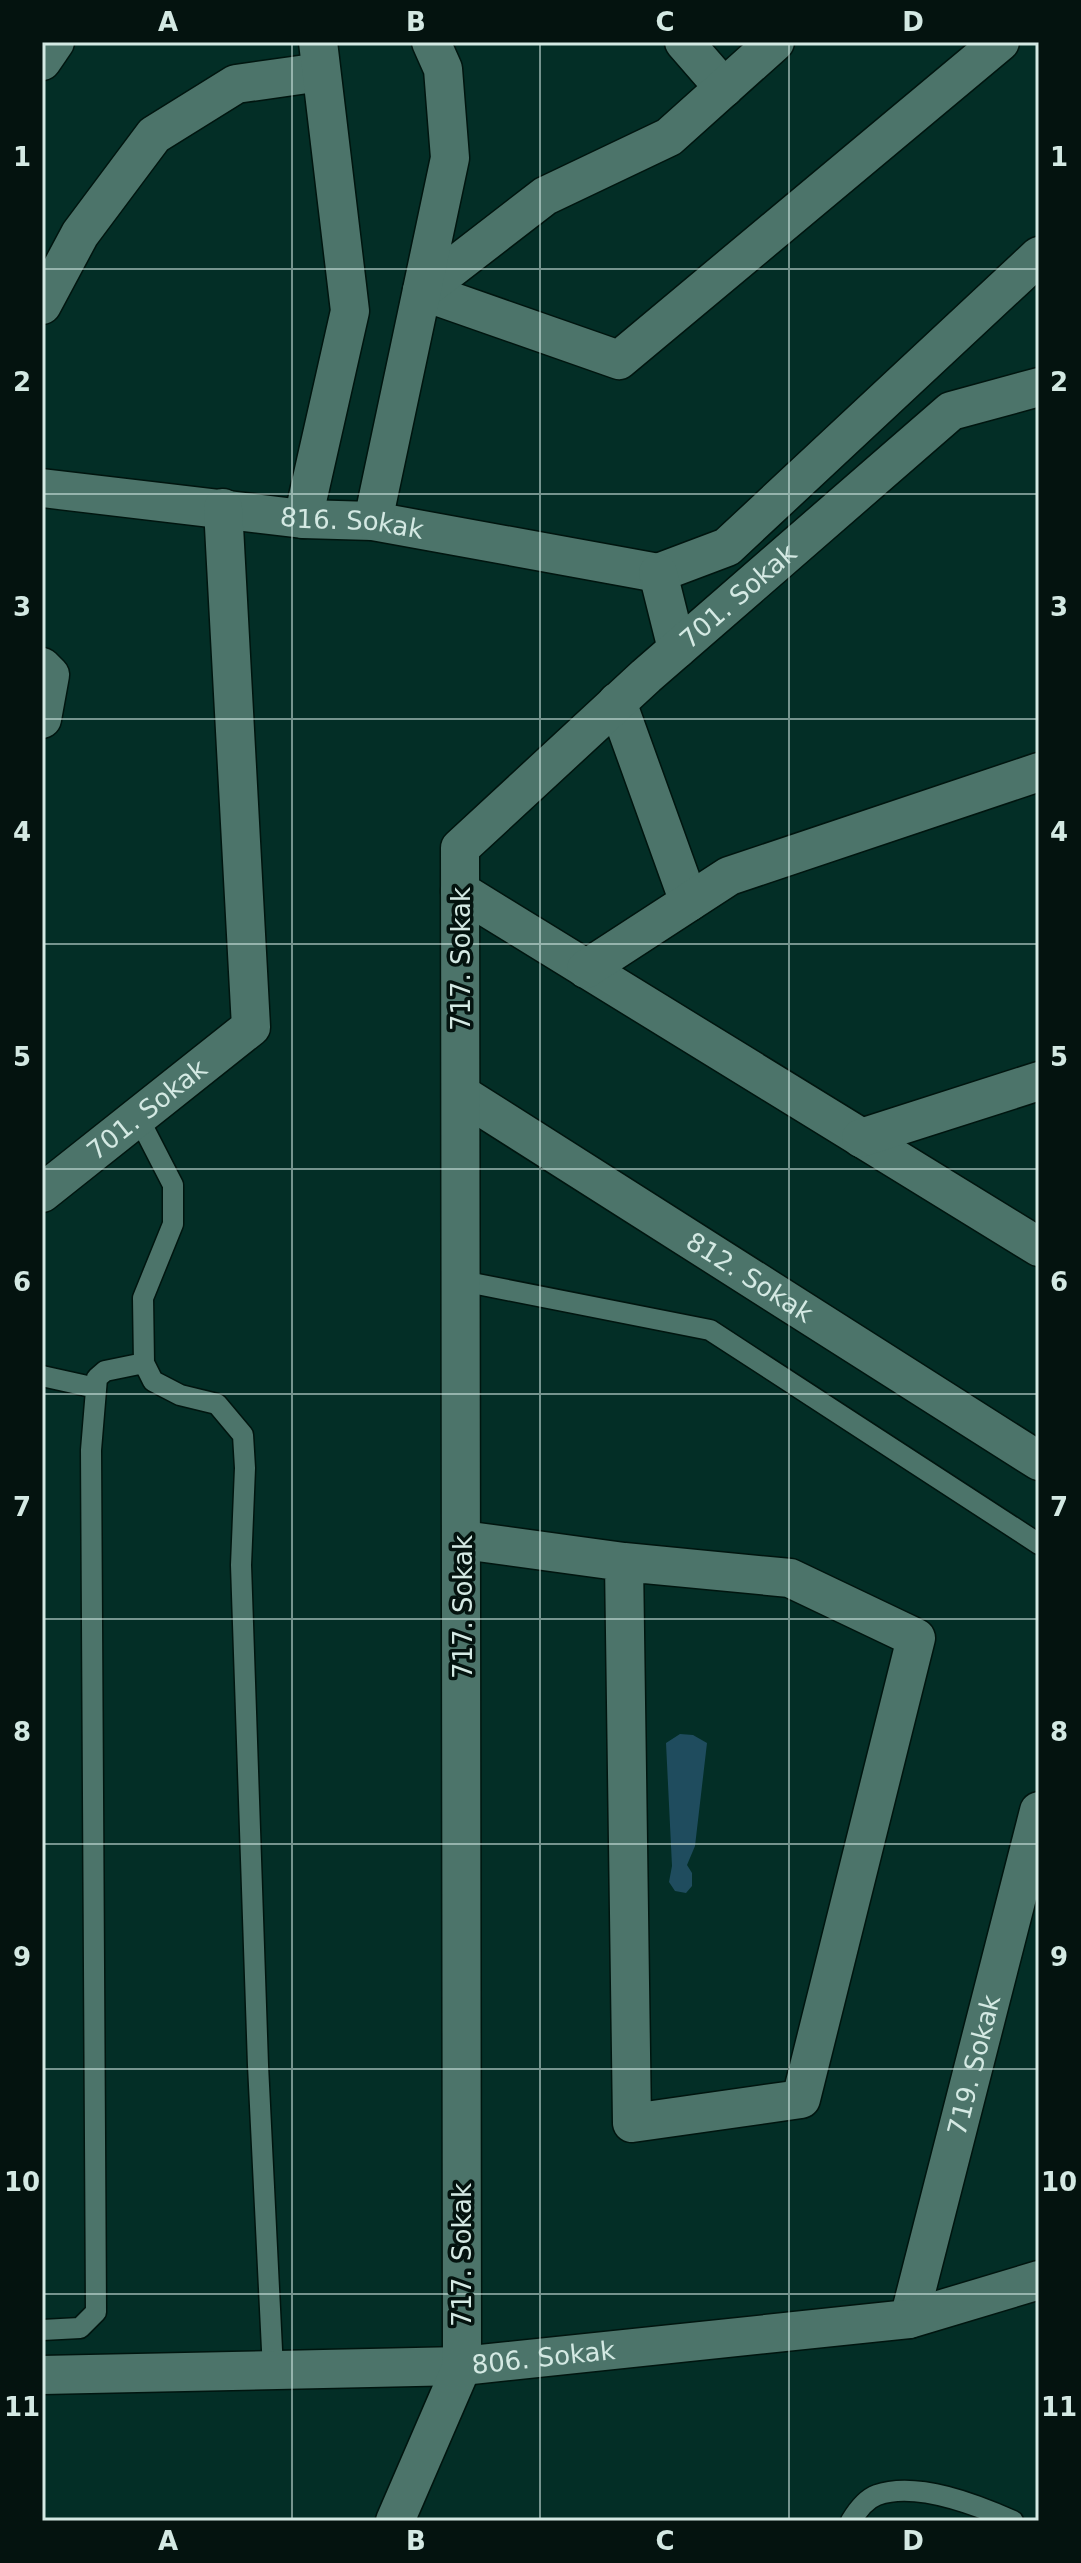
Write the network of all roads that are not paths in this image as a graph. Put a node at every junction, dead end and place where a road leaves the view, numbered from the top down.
1 (55, 42) edge
2 (431, 42) edge
3 (684, 42) edge
4 (775, 42) edge
5 (1000, 42) edge
6 (320, 57) edge
7 (42, 61) edge
8 (724, 88) junction
9 (1039, 256) edge
10 (422, 291) junction
11 (42, 305) edge
12 (1039, 387) edge
13 (42, 488) edge
14 (223, 508) junction
15 (303, 519) junction
16 (373, 521) junction
17 (658, 573) junction
18 (677, 649) junction
19 (42, 667) edge
20 (617, 702) junction
21 (42, 719) edge
22 (1039, 772) edge
23 (460, 848) joint
24 (460, 891) junction
25 (689, 902) junction
26 (586, 969) junction
27 (1039, 1081) edge
28 (461, 1094) junction
29 (138, 1117) junction
30 (861, 1138) junction
31 (42, 1193) edge
32 (1039, 1247) edge
33 (462, 1281) junction
34 (144, 1363) junction
35 (42, 1376) edge
36 (96, 1388) junction
37 (1039, 1461) edge
38 (463, 1540) junction
39 (1039, 1544) edge
40 (624, 1562) junction
41 (1039, 1811) edge
42 (1039, 2280) edge
43 (909, 2319) junction
44 (42, 2330) edge
45 (462, 2366) junction
46 (273, 2370) junction
47 (42, 2375) edge
48 (395, 2521) edge
49 (851, 2521) edge
50 (1013, 2521) edge

1 - 7 street
2 - 10 street
3 - 8 street
4 - 8 street
5 - 10 street
6 - 11 street
6 - 15 street
8 - 10 street
9 - 17 street, 701. Sokak
10 - 16 street
12 - 18 street, 701. Sokak
13 - 14 street, 816. Sokak
14 - 15 street, 816. Sokak
14 - 29 street, 701. Sokak
15 - 16 street, 816. Sokak
16 - 17 street, 816. Sokak
17 - 18 street
18 - 20 street, 701. Sokak
19 - 21 street
20 - 23 street, 701. Sokak
20 - 25 street
22 - 25 street
23 - 24 street, 717. Sokak
24 - 26 street
24 - 28 street, 717. Sokak
25 - 26 street
26 - 30 street
27 - 30 street
28 - 33 street, 717. Sokak
28 - 37 street, 812. Sokak
29 - 31 street, 701. Sokak
29 - 34 lane
30 - 32 street
33 - 38 street, 717. Sokak
33 - 39 lane
34 - 36 lane
34 - 46 lane
35 - 36 lane
36 - 44 lane
38 - 40 street
38 - 45 street, 717. Sokak
40 - 40 street
41 - 43 street, 719. Sokak
42 - 43 street, 806. Sokak
43 - 45 street, 806. Sokak
45 - 46 street, 806. Sokak
45 - 48 street
46 - 47 street, 806. Sokak
49 - 50 lane

